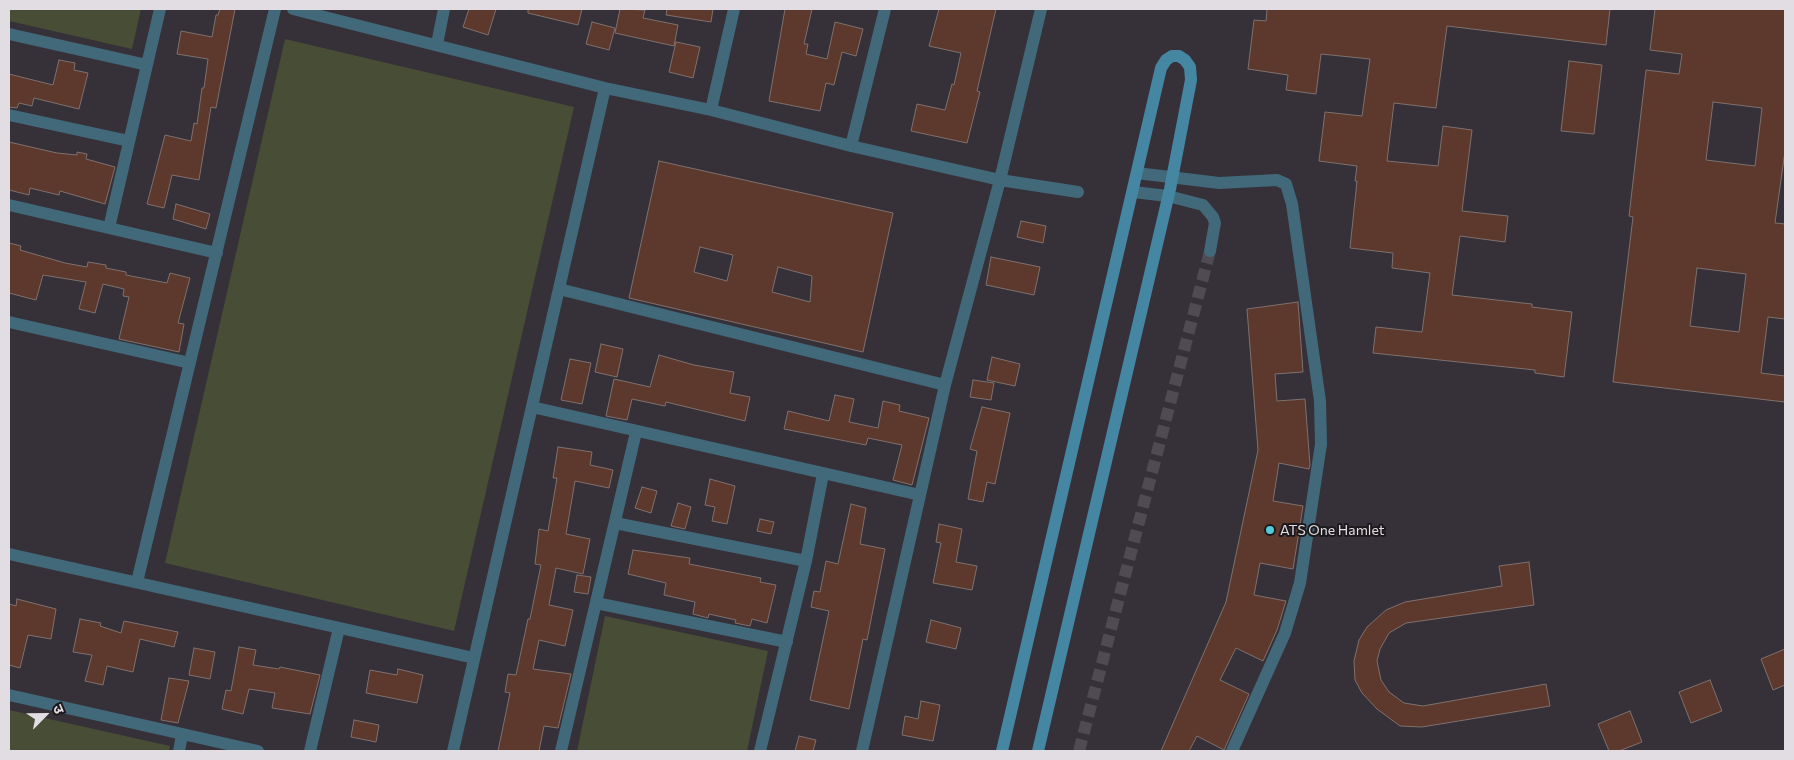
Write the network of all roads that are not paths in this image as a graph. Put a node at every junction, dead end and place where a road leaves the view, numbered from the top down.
1 (160, 9) edge
2 (276, 9) edge
3 (293, 9) edge
4 (444, 9) edge
5 (734, 9) edge
6 (885, 9) edge
7 (1041, 9) edge
8 (9, 34) edge
9 (437, 44) junction
10 (147, 64) junction
11 (605, 88) junction
12 (711, 110) junction
13 (9, 115) edge
14 (129, 141) junction
15 (851, 146) junction
16 (1137, 174) junction
17 (1172, 177) junction
18 (1000, 180) junction
19 (1078, 192) dead end
20 (1132, 192) junction
21 (1168, 196) junction
22 (9, 205) edge
23 (109, 228) junction
24 (1210, 251) tunnel mouth
25 (217, 253) junction
26 (559, 289) junction
27 (9, 322) edge
28 (190, 363) junction
29 (945, 385) junction
30 (532, 407) junction
31 (636, 432) junction
32 (823, 474) junction
33 (920, 495) junction
34 (614, 523) junction
35 (9, 554) edge
36 (806, 561) junction
37 (137, 582) junction
38 (596, 603) junction
39 (339, 628) junction
40 (787, 642) junction
41 (474, 658) junction
42 (9, 695) edge
43 (182, 735) junction
44 (179, 751) edge
45 (258, 751) edge
46 (310, 751) edge
47 (453, 751) edge
48 (561, 751) edge
49 (760, 751) edge
50 (862, 751) edge
51 (1002, 751) edge
52 (1038, 751) edge
53 (1232, 751) edge

1 - 10 street
2 - 25 street
3 - 9 street
4 - 9 street
5 - 12 street
6 - 15 street
7 - 18 street
8 - 10 street
9 - 11 street
10 - 14 street
11 - 12 street
11 - 26 street
12 - 15 street
13 - 14 street
14 - 23 street
15 - 18 street
16 - 17 street
16 - 17 street
16 - 20 street
17 - 21 street
17 - 53 street
18 - 19 street
18 - 29 street
20 - 21 street
20 - 51 street
21 - 24 street
21 - 52 street
22 - 23 street
23 - 25 street
25 - 28 street
26 - 29 street
26 - 30 street
27 - 28 street
28 - 37 street
29 - 33 street
30 - 31 street
30 - 41 street
31 - 32 street
31 - 34 street
32 - 33 street
32 - 36 street
33 - 50 street
34 - 36 street
34 - 38 street
35 - 37 street
36 - 40 street
37 - 39 street
38 - 40 street
38 - 48 street
39 - 41 street
39 - 46 street
40 - 49 street
41 - 47 street
42 - 43 street
43 - 44 street
43 - 45 street

